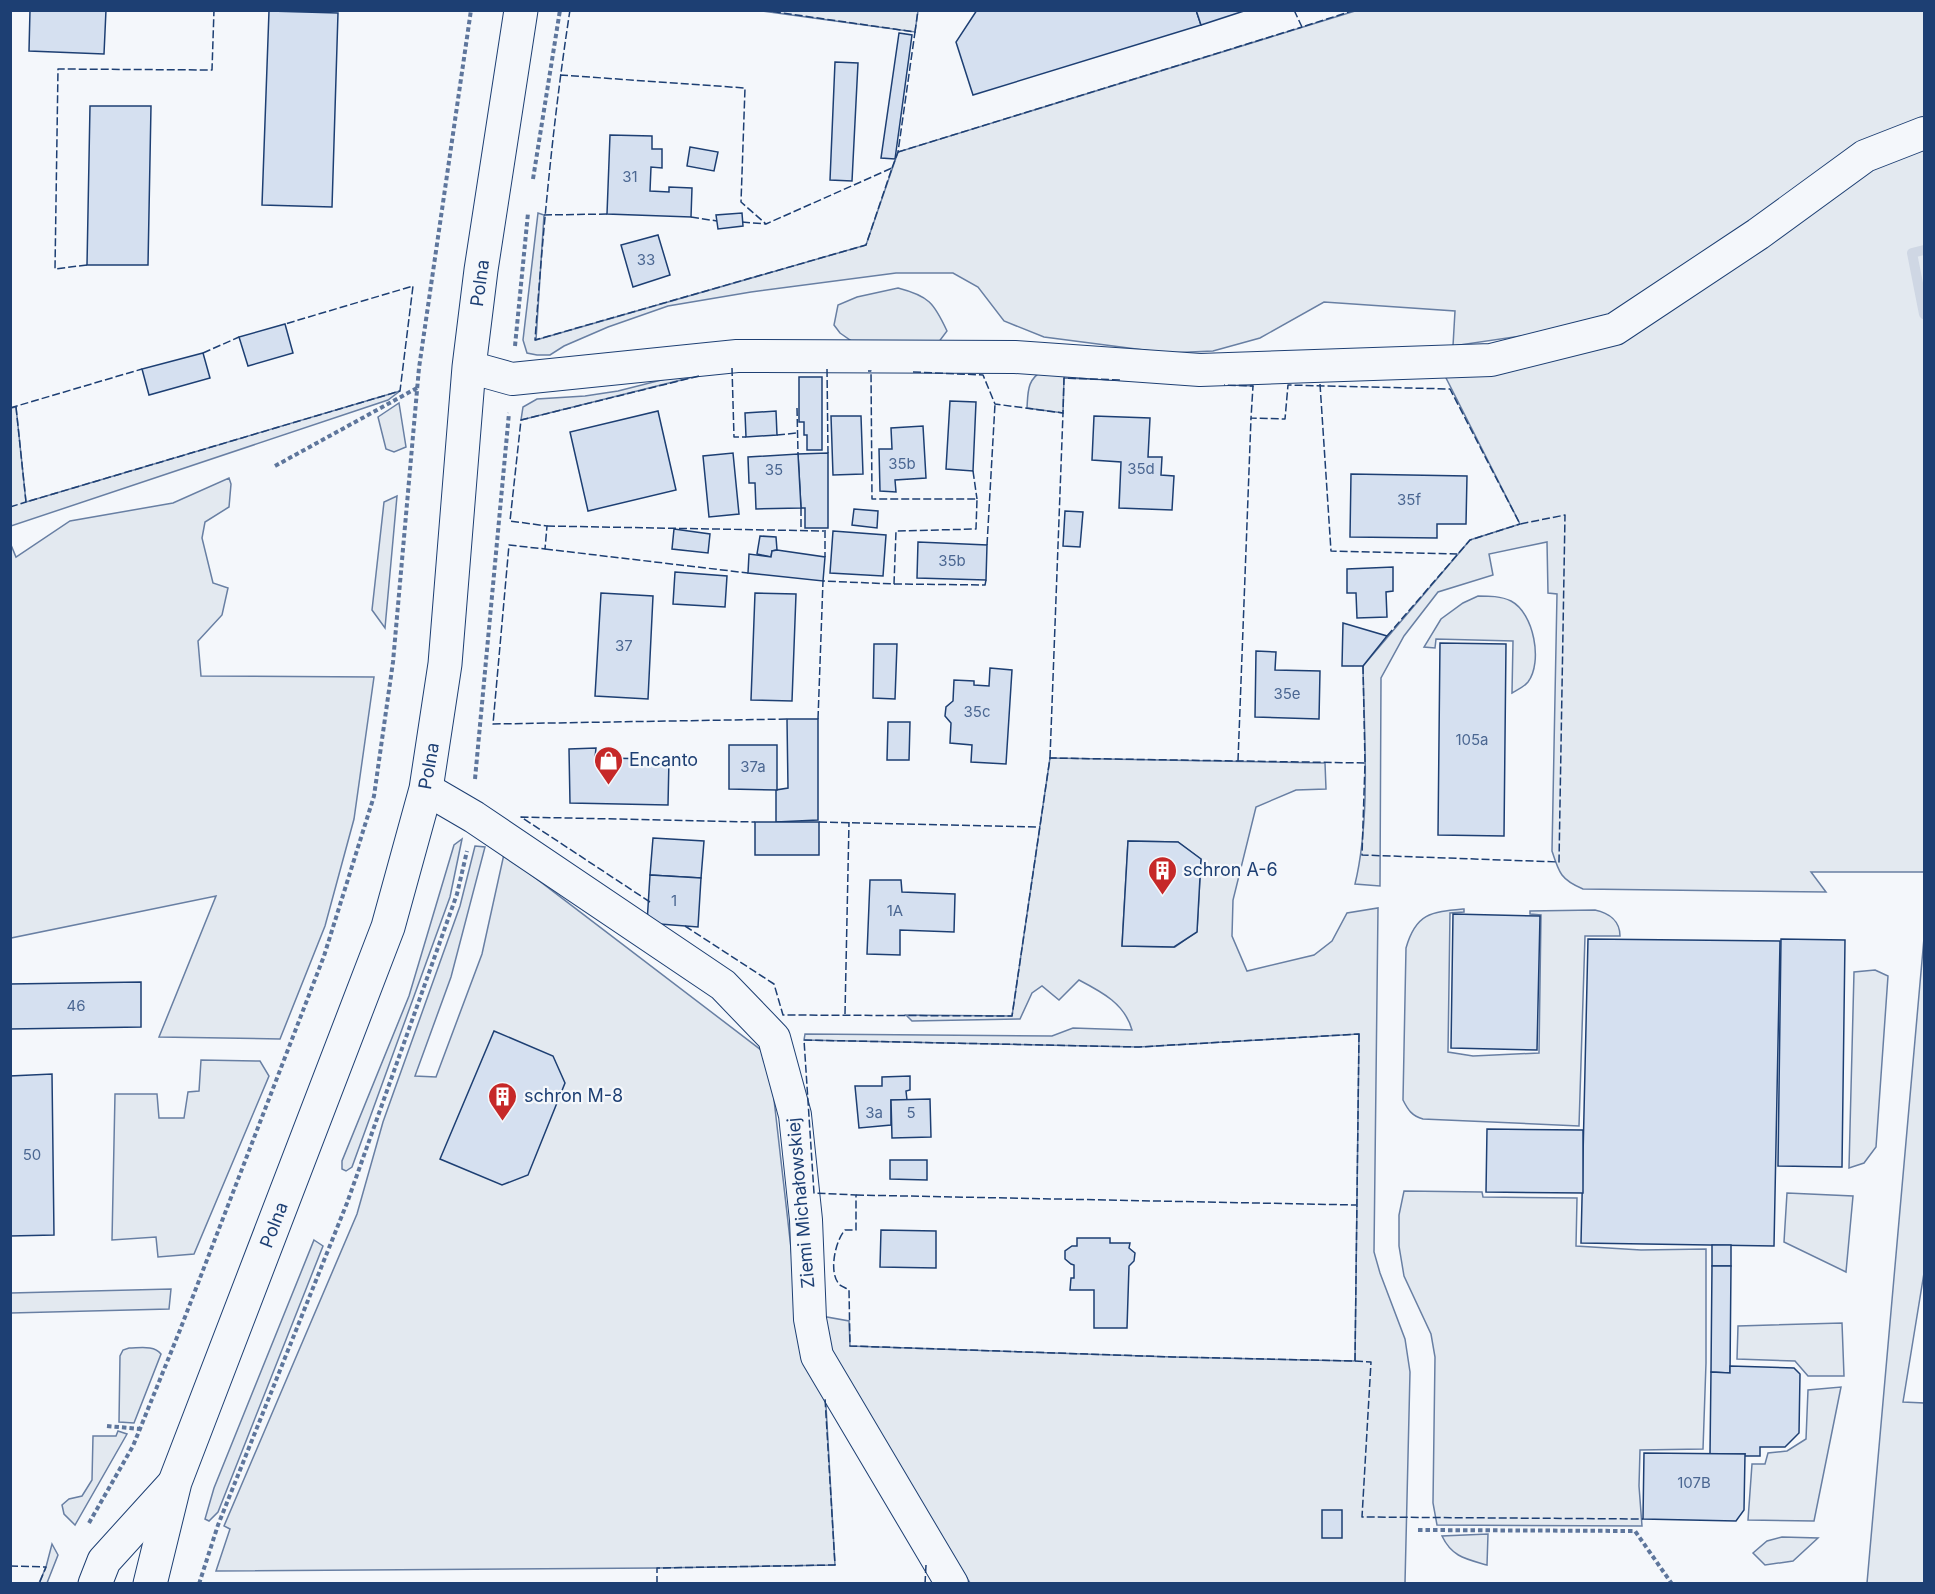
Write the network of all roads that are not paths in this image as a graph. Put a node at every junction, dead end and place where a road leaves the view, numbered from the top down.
1 (521, 10) edge
2 (1924, 133) edge
3 (469, 368) junction
4 (426, 789) junction
5 (175, 1482) junction
6 (95, 1584) edge
7 (150, 1584) edge
8 (952, 1584) edge

1 - 3 street, Polna
2 - 3 street
3 - 4 street, Polna
4 - 5 street, Polna
4 - 8 street, Ziemi Michałowskiej
5 - 6 street, Polna
5 - 7 street, Polna

